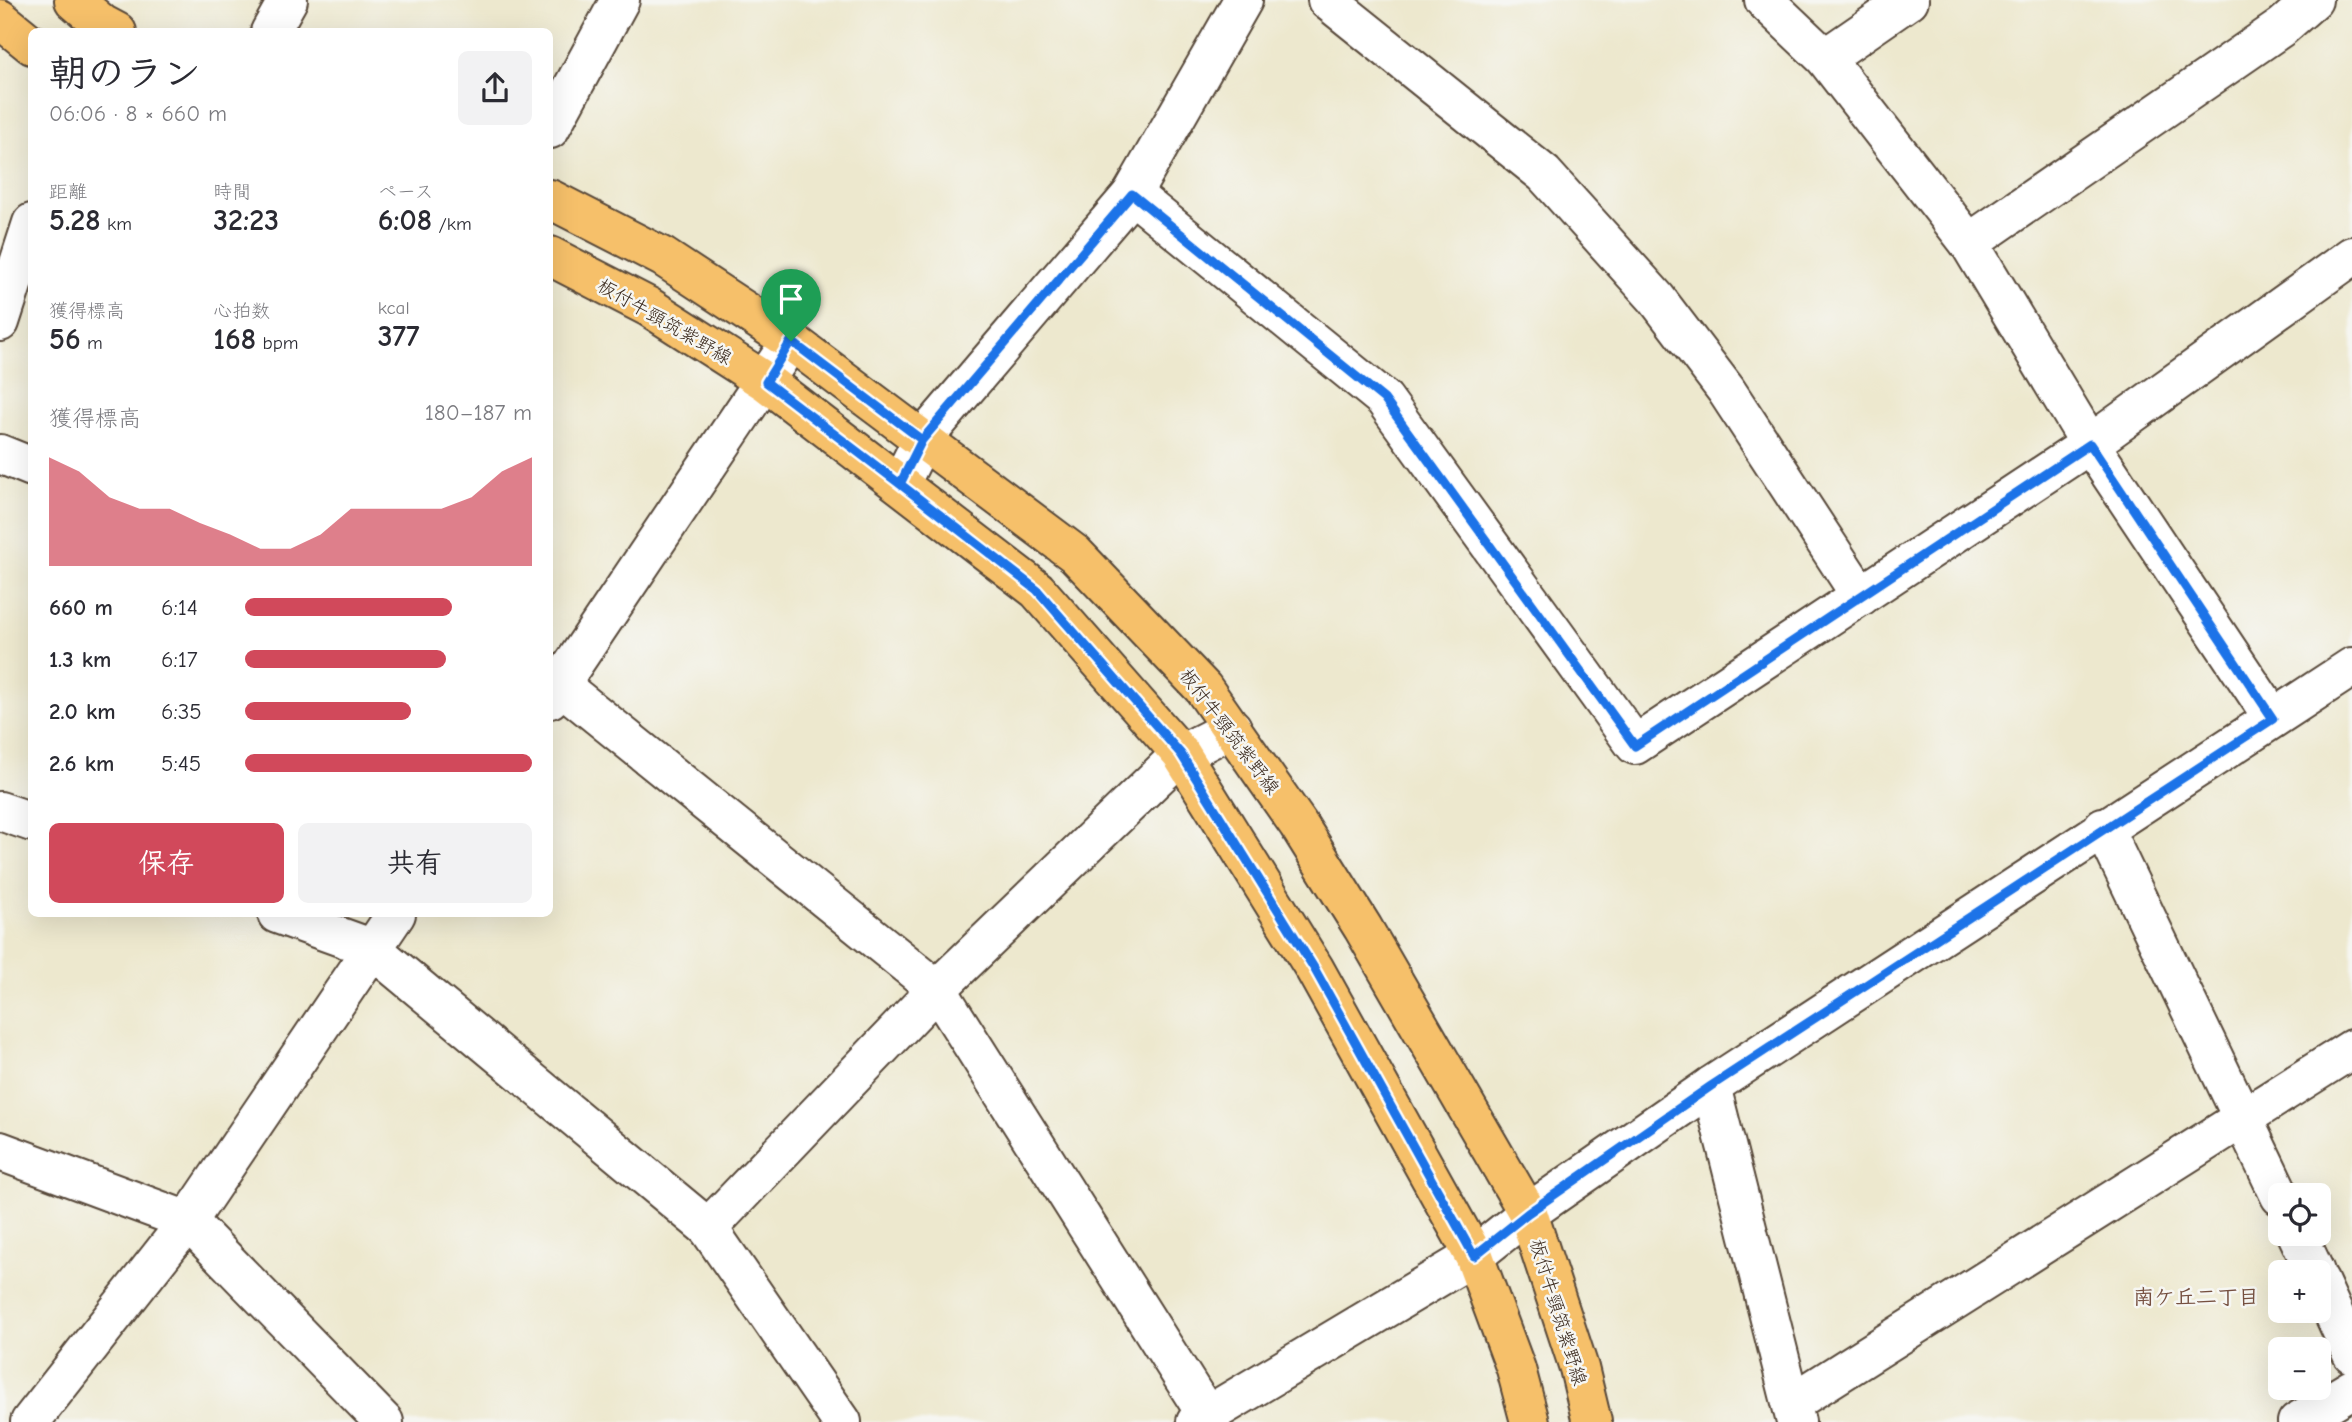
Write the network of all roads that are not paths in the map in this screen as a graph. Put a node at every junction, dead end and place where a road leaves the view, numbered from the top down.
1 (288, 0) edge
2 (620, 0) edge
3 (1243, 0) edge
4 (1327, 0) edge
5 (1764, 0) edge
6 (1909, 0) edge
7 (2313, 0) edge
8 (0, 19) edge
9 (272, 28) edge
10 (28, 42) edge
11 (1825, 58) junction
12 (553, 123) edge
13 (1132, 194) junction
14 (553, 202) edge
15 (28, 235) edge
16 (1969, 243) junction
17 (2352, 256) edge
18 (553, 258) edge
19 (0, 322) edge
20 (791, 341) junction
21 (766, 382) junction
22 (922, 440) junction
23 (2090, 444) junction
24 (0, 454) edge
25 (28, 465) edge
26 (900, 484) junction
27 (1861, 596) junction
28 (2352, 667) edge
29 (553, 688) edge
30 (2273, 719) junction
31 (1231, 729) junction
32 (1181, 754) junction
33 (0, 811) edge
34 (28, 821) edge
35 (2103, 827) junction
36 (285, 917) edge
37 (394, 917) edge
38 (371, 948) junction
39 (937, 989) junction
40 (2352, 1049) edge
41 (1711, 1086) junction
42 (2244, 1117) junction
43 (0, 1151) edge
44 (2274, 1183) edge
45 (1528, 1213) junction
46 (188, 1221) junction
47 (708, 1228) junction
48 (1474, 1256) junction
49 (2331, 1308) edge
50 (2352, 1354) edge
51 (2352, 1389) edge
52 (1794, 1413) edge
53 (1205, 1420) edge
54 (30, 1422) edge
55 (384, 1422) edge
56 (842, 1422) edge
57 (1530, 1422) edge
58 (1592, 1422) edge
59 (2297, 1422) edge

1 - 9 street
2 - 12 street
3 - 13 street
4 - 27 street
5 - 11 street
6 - 11 street
7 - 16 street
8 - 10 main road
11 - 16 street
13 - 22 street
13 - 27 street
14 - 20 main road, 板付牛頸筑紫野線
15 - 19 street
16 - 23 street
17 - 23 street
18 - 21 main road, 板付牛頸筑紫野線
20 - 21 street
20 - 22 main road, 板付牛頸筑紫野線
21 - 26 main road, 板付牛頸筑紫野線
21 - 29 street
22 - 26 street
22 - 31 main road, 板付牛頸筑紫野線
23 - 27 street
23 - 30 street
24 - 25 street
26 - 32 main road, 板付牛頸筑紫野線
28 - 30 street
29 - 39 street
30 - 35 street
31 - 32 street
31 - 45 main road, 板付牛頸筑紫野線
32 - 39 street
32 - 48 main road, 板付牛頸筑紫野線
33 - 34 street
35 - 41 street
35 - 42 street
36 - 38 street
37 - 38 street
38 - 46 street
38 - 47 street
39 - 47 street
39 - 53 street
40 - 42 street
41 - 45 street
41 - 52 street
42 - 44 street
42 - 52 street
43 - 46 street
45 - 48 street
45 - 58 main road, 板付牛頸筑紫野線
46 - 54 street
46 - 55 street
47 - 56 street
48 - 53 street
48 - 57 main road, 板付牛頸筑紫野線
49 - 50 street
51 - 59 street

